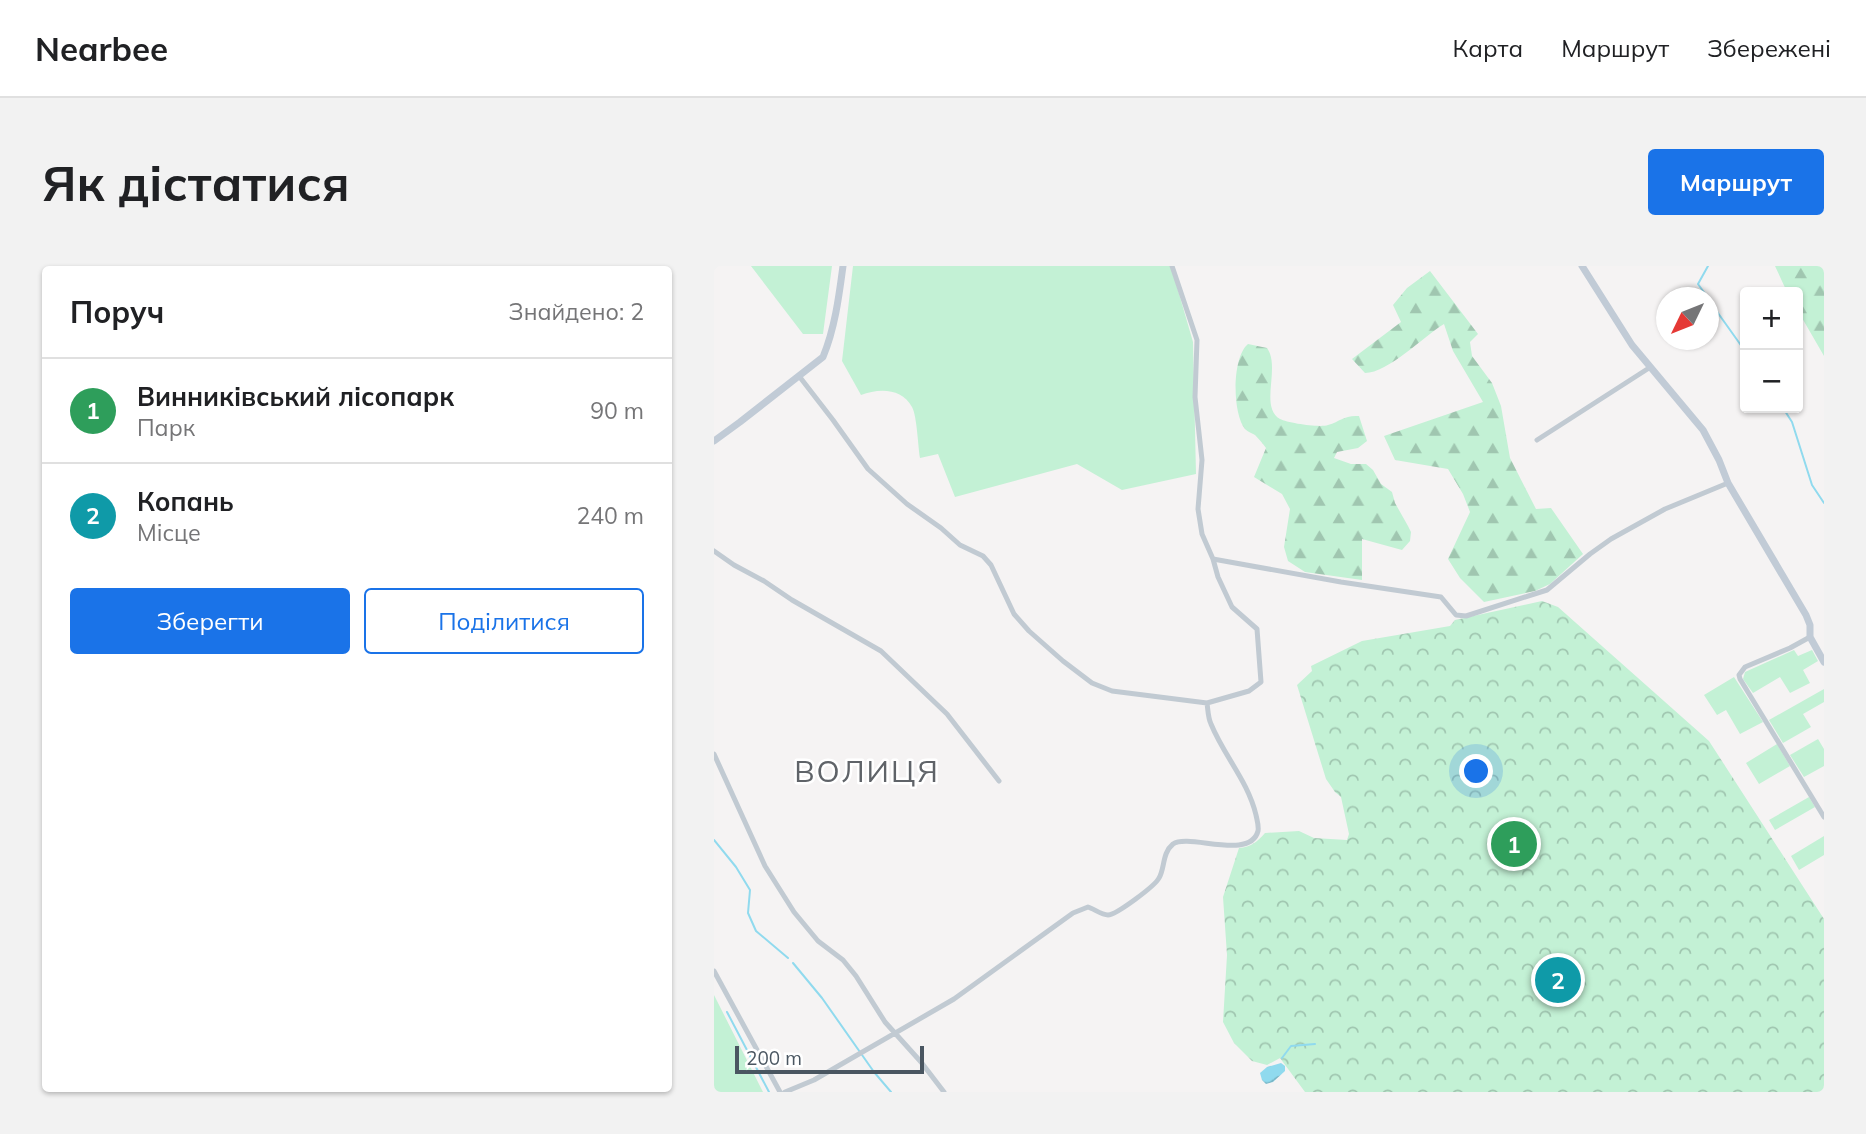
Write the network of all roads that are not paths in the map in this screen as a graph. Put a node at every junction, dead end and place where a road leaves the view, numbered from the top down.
1 (843, 266) edge
2 (1172, 266) edge
3 (1581, 266) edge
4 (1649, 368) junction
5 (799, 376) junction
6 (1537, 440) dead end
7 (714, 441) edge
8 (1728, 483) junction
9 (714, 551) edge
10 (1213, 559) junction
11 (1810, 637) junction
12 (1824, 662) edge
13 (1207, 703) junction
14 (714, 754) edge
15 (999, 781) dead end
16 (1824, 817) edge
17 (714, 971) edge
18 (895, 1034) junction
19 (782, 1092) edge
20 (944, 1092) edge

1 - 5 street
2 - 10 street
3 - 4 street
4 - 6 street
4 - 8 street
5 - 7 street
5 - 13 street
8 - 10 street
8 - 11 street
9 - 15 street
10 - 13 street
11 - 12 street
11 - 16 street
13 - 18 street
14 - 18 street
17 - 19 street
18 - 19 street
18 - 20 street

